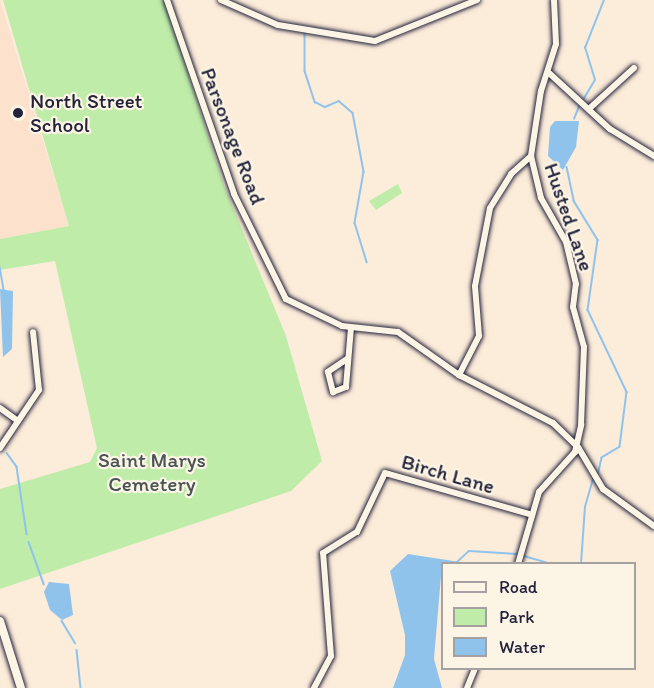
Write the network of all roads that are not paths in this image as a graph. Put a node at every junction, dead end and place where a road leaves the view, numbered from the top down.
1 (167, 0) edge
2 (221, 0) edge
3 (477, 0) edge
4 (554, 0) edge
5 (634, 68) dead end
6 (549, 73) junction
7 (589, 104) junction
8 (531, 156) junction
9 (654, 156) edge
10 (351, 328) junction
11 (33, 332) dead end
12 (347, 359) junction
13 (459, 375) junction
14 (0, 408) edge
15 (18, 421) junction
16 (578, 447) junction
17 (0, 448) edge
18 (532, 515) junction
19 (654, 526) edge
20 (519, 562) edge
21 (0, 621) edge
22 (475, 670) edge
23 (21, 688) edge
24 (315, 688) edge
25 (467, 688) edge

1 - 10 street, Parsonage Road
2 - 3 street
4 - 6 street, Husted Lane
5 - 7 street
6 - 7 street
6 - 8 street, Husted Lane
7 - 9 street
8 - 13 street
8 - 16 street, Husted Lane
10 - 12 street
10 - 13 street, Parsonage Road
11 - 15 street
12 - 12 street
13 - 16 street, Parsonage Road
14 - 15 street
15 - 17 street
16 - 18 street
16 - 19 street, Parsonage Road
18 - 20 street
18 - 24 street, Birch Lane
21 - 23 main road
22 - 25 street

